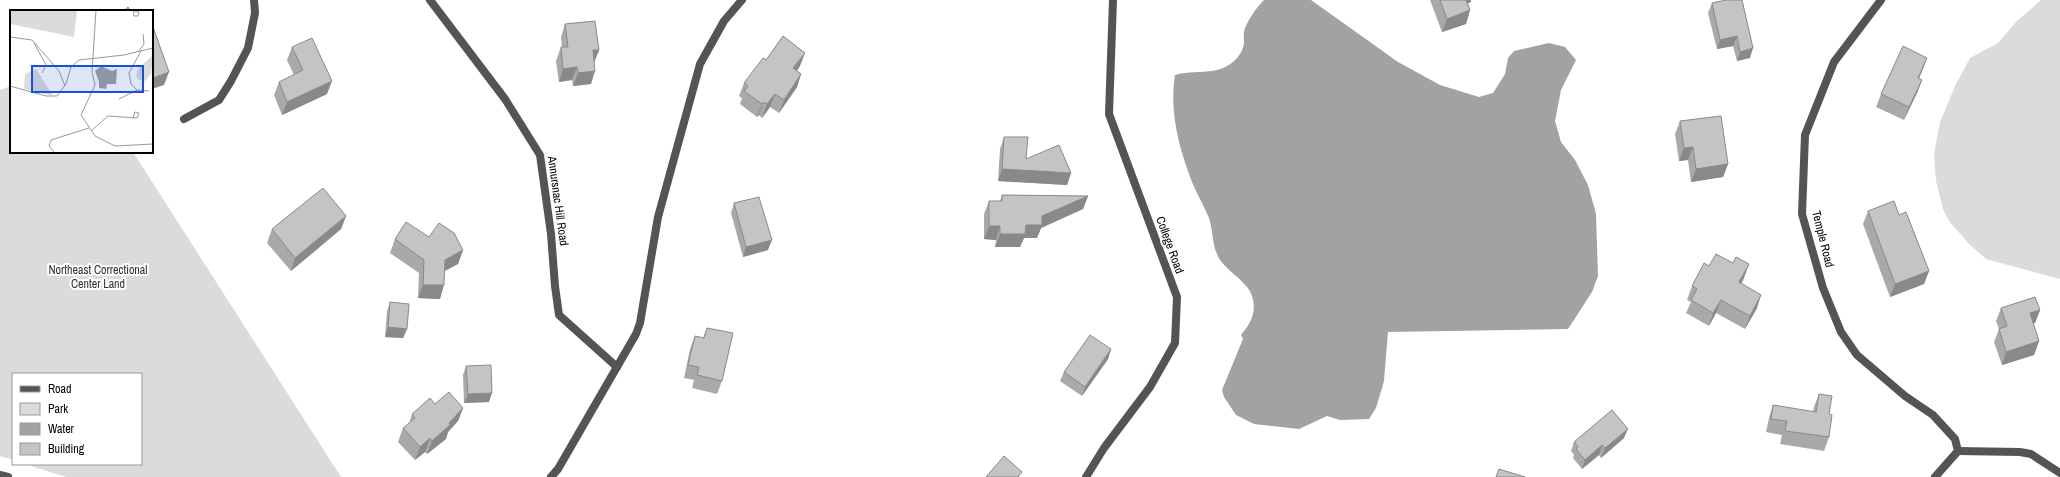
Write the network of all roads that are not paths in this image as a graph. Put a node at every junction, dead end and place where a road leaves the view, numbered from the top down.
1 (254, 0) edge
2 (430, 0) edge
3 (742, 0) edge
4 (1113, 0) edge
5 (1881, 0) edge
6 (184, 119) dead end
7 (617, 367) junction
8 (1958, 451) junction
9 (2060, 473) edge
10 (0, 475) edge
11 (8, 477) edge
12 (551, 477) edge
13 (1086, 477) edge
14 (1935, 477) edge

1 - 6 street
2 - 7 street, Annursnac Hill Road
3 - 7 street
4 - 13 street, College Road
5 - 8 street, Temple Road
7 - 12 street
8 - 9 street
8 - 14 street
10 - 11 street

